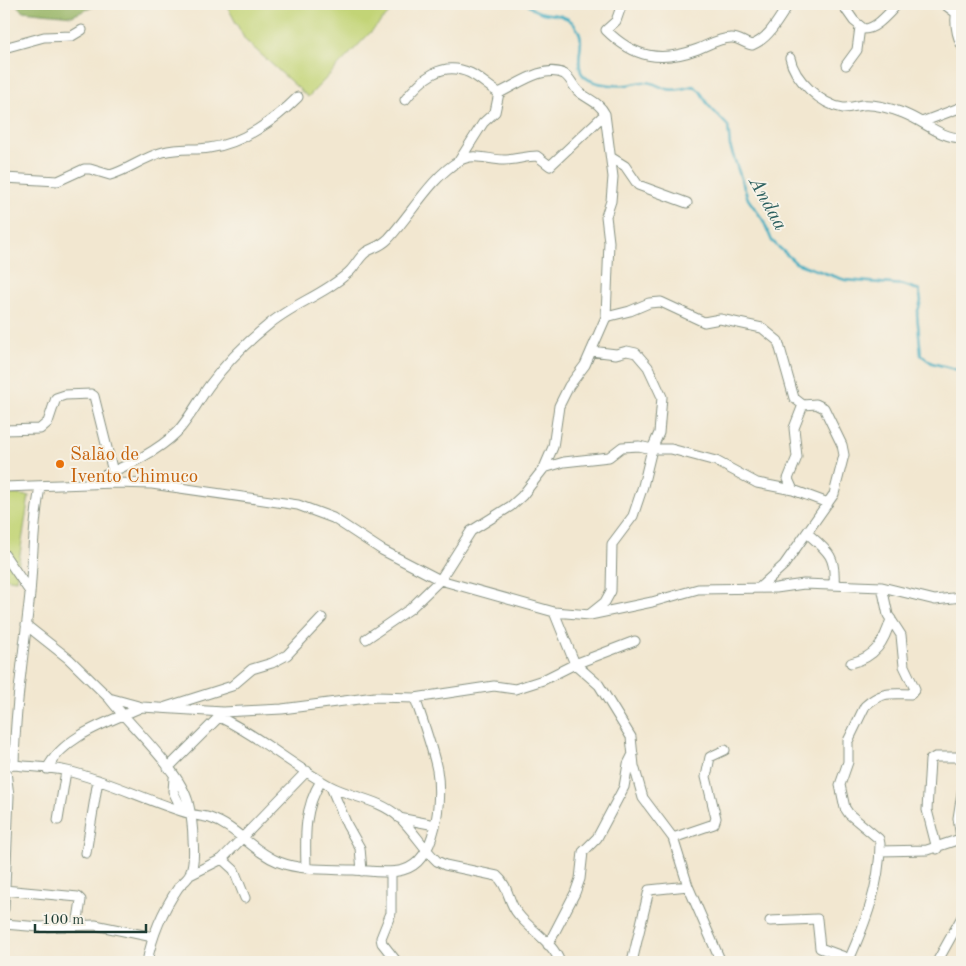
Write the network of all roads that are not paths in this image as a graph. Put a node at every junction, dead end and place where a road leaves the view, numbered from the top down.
1 (622, 4) edge
2 (789, 4) edge
3 (842, 4) edge
4 (898, 4) edge
5 (944, 4) edge
6 (957, 8) edge
7 (860, 27) junction
8 (82, 30) dead end
9 (962, 46) edge
10 (4, 48) edge
11 (790, 58) dead end
12 (846, 65) dead end
13 (499, 93) junction
14 (298, 97) dead end
15 (405, 100) dead end
16 (962, 107) edge
17 (605, 114) junction
18 (922, 122) junction
19 (962, 138) edge
20 (612, 158) junction
21 (459, 161) junction
22 (4, 178) edge
23 (687, 203) dead end
24 (606, 317) junction
25 (591, 351) junction
26 (803, 405) junction
27 (4, 430) edge
28 (652, 449) junction
29 (544, 468) junction
30 (113, 472) junction
31 (88, 484) junction
32 (4, 487) edge
33 (40, 488) junction
34 (793, 490) junction
35 (828, 503) junction
36 (807, 533) junction
37 (4, 554) edge
38 (440, 580) junction
39 (834, 584) junction
40 (882, 587) junction
41 (760, 588) junction
42 (30, 592) junction
43 (962, 597) edge
44 (554, 612) junction
45 (590, 615) junction
46 (322, 618) dead end
47 (891, 619) junction
48 (26, 625) junction
49 (366, 639) dead end
50 (635, 641) dead end
51 (851, 663) dead end
52 (575, 664) junction
53 (109, 698) junction
54 (415, 698) junction
55 (142, 707) junction
56 (159, 709) junction
57 (221, 715) junction
58 (122, 716) junction
59 (725, 750) dead end
60 (633, 754) junction
61 (4, 755) edge
62 (962, 757) edge
63 (10, 766) junction
64 (47, 768) junction
65 (168, 768) junction
66 (66, 771) junction
67 (307, 771) junction
68 (98, 780) junction
69 (322, 781) junction
70 (331, 787) junction
71 (962, 793) edge
72 (186, 812) junction
73 (399, 818) junction
74 (58, 820) dead end
75 (435, 826) junction
76 (673, 838) junction
77 (244, 839) junction
78 (961, 842) edge
79 (937, 849) junction
80 (426, 851) junction
81 (880, 851) junction
82 (86, 853) dead end
83 (222, 859) junction
84 (306, 867) junction
85 (362, 871) junction
86 (390, 872) junction
87 (190, 876) junction
88 (688, 886) junction
89 (4, 890) edge
90 (245, 898) dead end
91 (4, 909) edge
92 (962, 917) edge
93 (770, 921) dead end
94 (4, 924) edge
95 (77, 926) junction
96 (153, 937) junction
97 (548, 945) junction
98 (849, 961) edge
99 (147, 962) edge
100 (398, 962) edge
101 (560, 962) edge
102 (632, 962) edge
103 (721, 962) edge
104 (937, 962) edge

1 - 2 street
3 - 7 street
4 - 7 street
5 - 6 street
6 - 9 street
7 - 12 street
8 - 10 street
11 - 18 street
13 - 15 street
13 - 17 street
13 - 21 street
14 - 22 street
16 - 18 street
17 - 20 street
17 - 21 street
18 - 19 street
20 - 23 street
20 - 24 street
21 - 30 street
24 - 25 street
24 - 26 street
25 - 28 street
25 - 29 street
26 - 34 street
26 - 35 street
27 - 30 street
28 - 29 street
28 - 34 street
28 - 45 street
29 - 38 street
30 - 31 street
31 - 33 street
31 - 38 street
32 - 33 street
33 - 42 street
34 - 35 street
35 - 36 street
36 - 39 street
36 - 41 street
37 - 42 street
38 - 44 street
38 - 49 street
39 - 40 street
39 - 41 street
40 - 43 street
40 - 47 street
41 - 45 street
42 - 48 street
44 - 45 street
44 - 52 street
46 - 56 street
47 - 51 street
47 - 81 street
48 - 53 street
48 - 63 street
50 - 52 street
52 - 54 street
52 - 60 street
53 - 55 street
53 - 58 street
54 - 57 street
54 - 75 street
55 - 56 street
55 - 58 street
56 - 57 street
57 - 65 street
57 - 67 street
58 - 64 street
58 - 65 street
59 - 76 street
60 - 76 street
60 - 97 street
61 - 63 street
62 - 79 street
63 - 64 street
63 - 89 street
64 - 66 street
65 - 72 street
66 - 68 street
66 - 74 street
67 - 69 street
67 - 77 street
68 - 72 street
68 - 82 street
69 - 70 street
69 - 84 street
70 - 73 street
70 - 85 street
71 - 78 street
72 - 77 street
72 - 87 street
73 - 75 street
73 - 80 street
75 - 80 street
76 - 88 street
77 - 83 street
77 - 84 street
78 - 79 street
79 - 81 street
80 - 86 street
80 - 97 street
81 - 98 street
83 - 87 street
83 - 90 street
84 - 85 street
85 - 86 street
86 - 100 street
87 - 96 street
88 - 102 street
88 - 103 street
89 - 91 street
89 - 95 street
92 - 104 street
93 - 98 street
94 - 95 street
95 - 96 street
96 - 99 street
97 - 101 street

